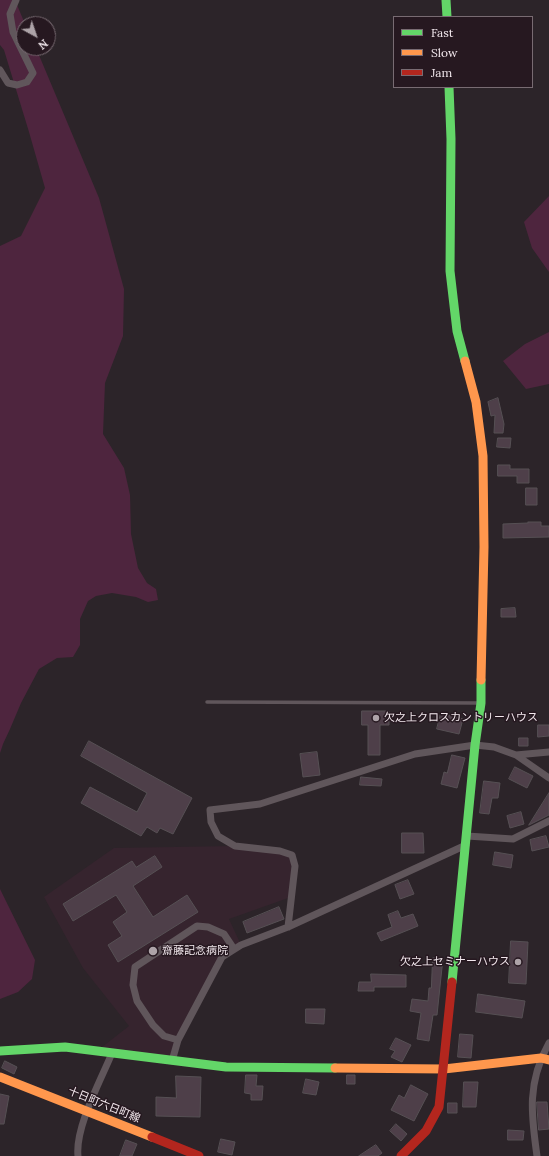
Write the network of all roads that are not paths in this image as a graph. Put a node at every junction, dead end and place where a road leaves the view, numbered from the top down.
1 (16, 0) edge
2 (446, 0) edge
3 (447, 16) edge
4 (0, 70) edge
5 (449, 88) edge
6 (207, 702) dead end
7 (481, 703) junction
8 (476, 745) junction
9 (549, 752) edge
10 (516, 755) junction
11 (549, 778) edge
12 (549, 821) edge
13 (466, 841) junction
14 (288, 927) junction
15 (234, 949) junction
16 (178, 1040) junction
17 (549, 1043) edge
18 (0, 1051) edge
19 (112, 1054) junction
20 (545, 1059) edge
21 (172, 1061) junction
22 (444, 1069) junction
23 (0, 1077) edge
24 (87, 1111) junction
25 (406, 1155) edge
26 (78, 1156) edge
27 (199, 1156) edge
28 (537, 1156) edge

1 - 4 street
2 - 3 street
5 - 7 street
6 - 7 lane
7 - 8 street
8 - 10 street
8 - 13 street
8 - 14 street
9 - 10 street
10 - 11 street
12 - 13 street
13 - 14 street
13 - 22 street
14 - 15 street
15 - 16 street
15 - 16 street
16 - 21 street
17 - 20 street
18 - 19 street
19 - 21 street
19 - 24 street
20 - 22 street
20 - 28 street
21 - 22 street
22 - 25 street
23 - 24 street, 十日町六日町線
24 - 26 street
24 - 27 street, 十日町六日町線

